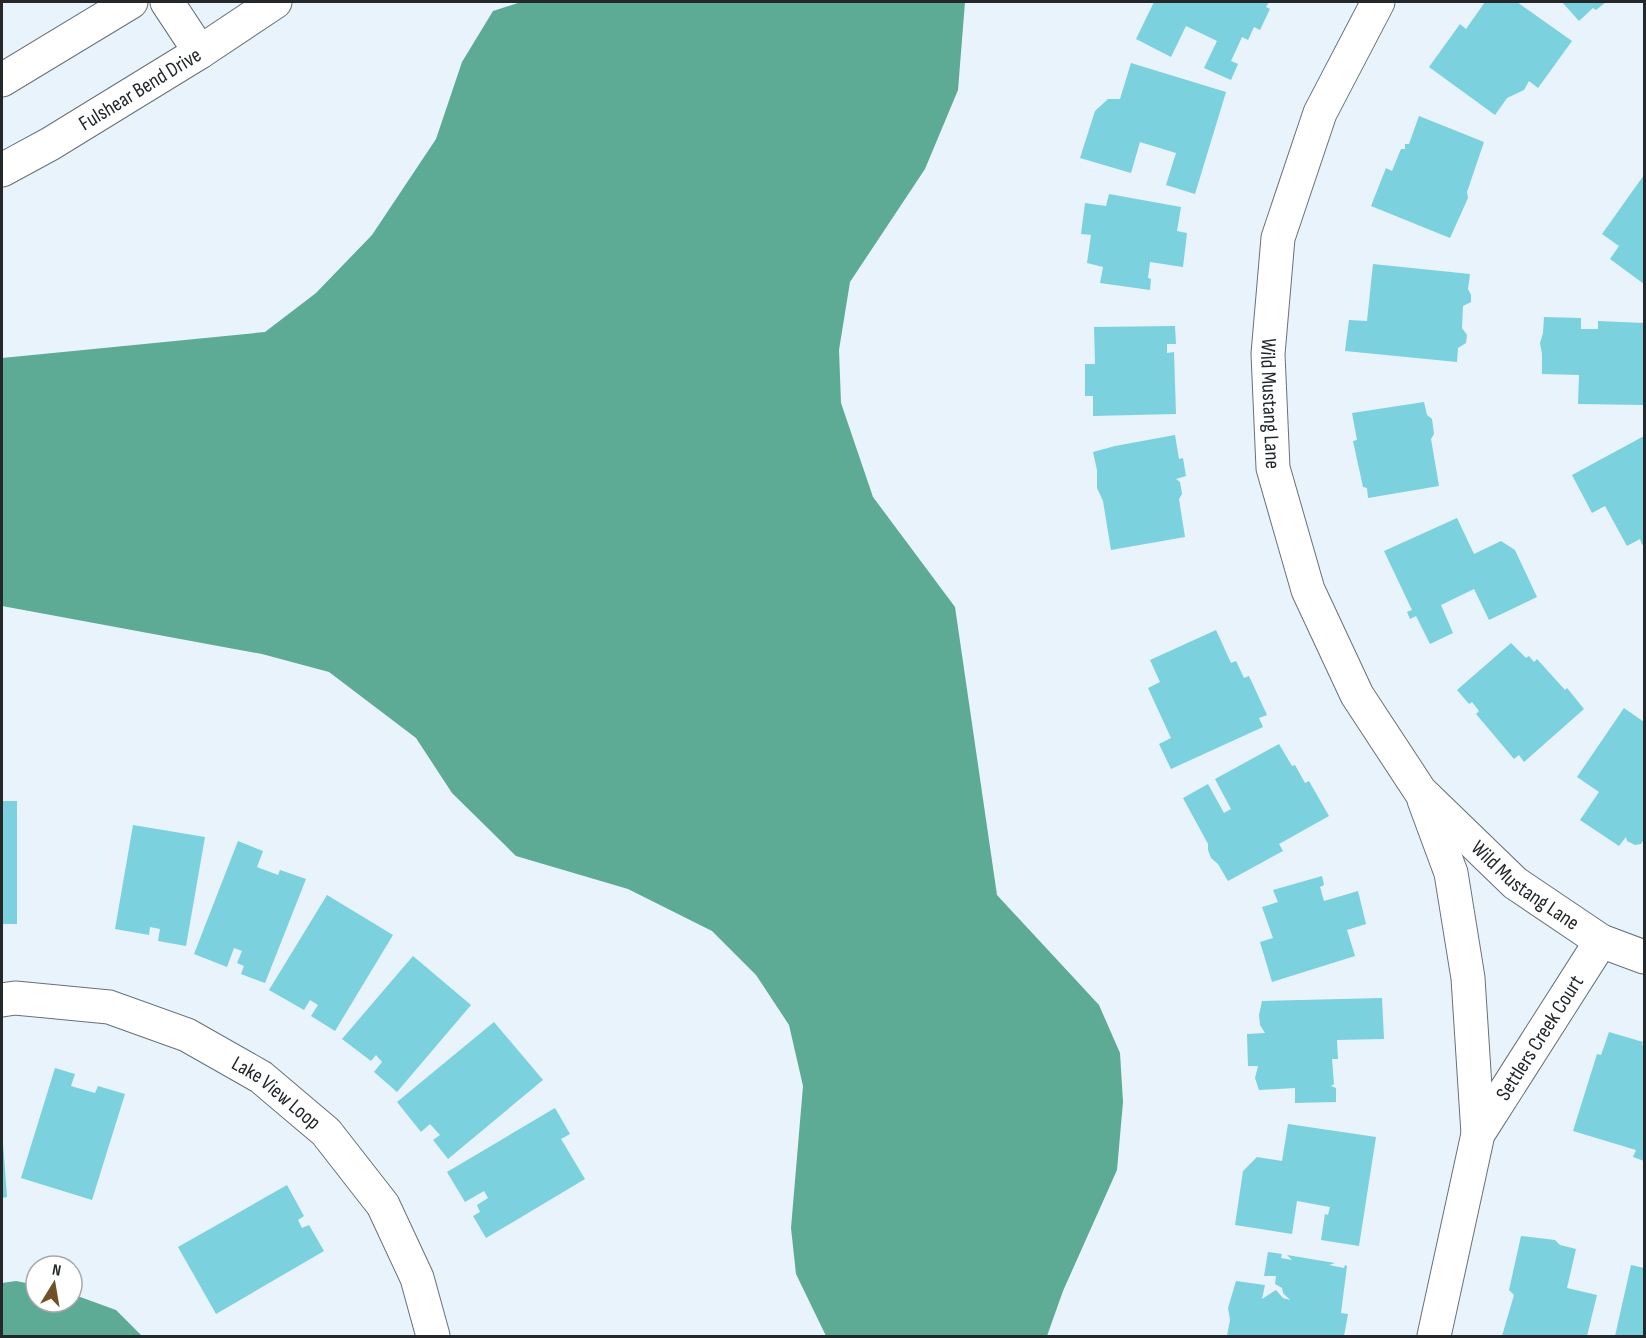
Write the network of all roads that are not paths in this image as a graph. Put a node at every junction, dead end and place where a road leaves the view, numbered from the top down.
1 (131, 2) edge
2 (167, 2) edge
3 (275, 2) edge
4 (1378, 2) edge
5 (200, 52) junction
6 (2, 80) edge
7 (2, 170) edge
8 (1420, 791) junction
9 (1601, 941) junction
10 (1644, 957) edge
11 (1468, 978) joint
12 (2, 1000) edge
13 (1478, 1134) junction
14 (433, 1336) edge
15 (1434, 1336) edge

1 - 6 street
2 - 5 street
3 - 5 street, Fulshear Bend Drive
4 - 8 street, Wild Mustang Lane
5 - 7 street, Fulshear Bend Drive
8 - 9 street, Wild Mustang Lane
8 - 11 street, Wild Mustang Lane
9 - 10 street, Wild Mustang Lane
9 - 13 street, Settlers Creek Court
11 - 13 street, Settlers Creek Court
12 - 14 street, Lake View Loop
13 - 15 street, Settlers Creek Court

